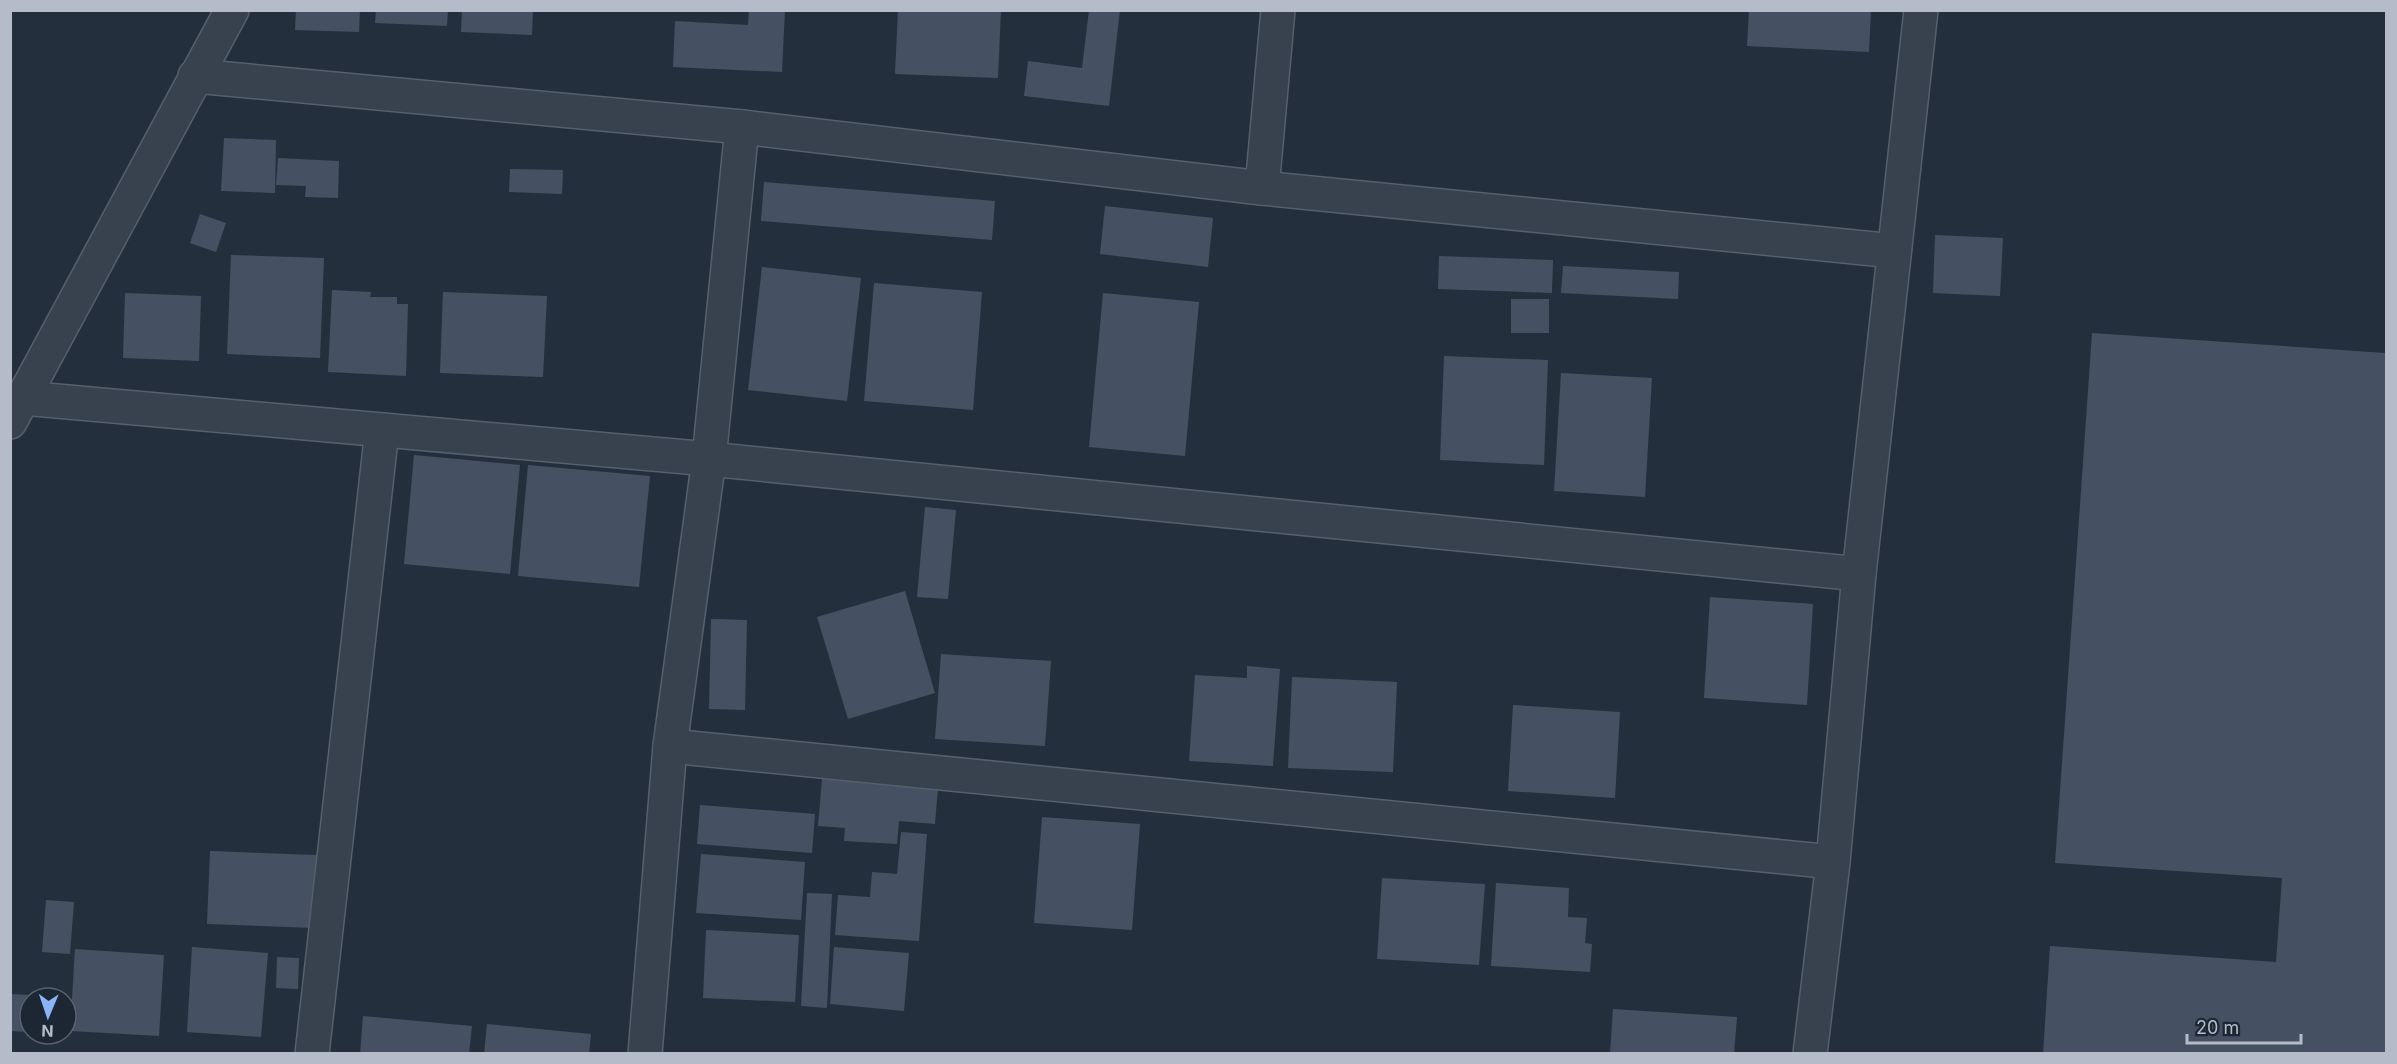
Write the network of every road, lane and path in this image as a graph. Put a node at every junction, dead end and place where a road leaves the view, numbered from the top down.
1 (232, 10) edge
2 (1278, 10) edge
3 (1921, 10) edge
4 (195, 76) junction
5 (742, 127) junction
6 (1262, 188) junction
7 (1894, 251) junction
8 (17, 410) edge
9 (382, 430) junction
10 (709, 459) junction
11 (1859, 574) junction
12 (670, 746) junction
13 (1833, 862) junction
14 (312, 1053) edge
15 (645, 1053) edge
16 (1810, 1053) edge

1 - 4 street
2 - 6 street
3 - 7 street
4 - 5 street
4 - 8 street
5 - 6 street
5 - 10 street
6 - 7 street
7 - 11 street
8 - 9 street
9 - 10 street
9 - 14 street
10 - 11 street
10 - 12 street
11 - 13 street
12 - 13 street
12 - 15 street
13 - 16 street

